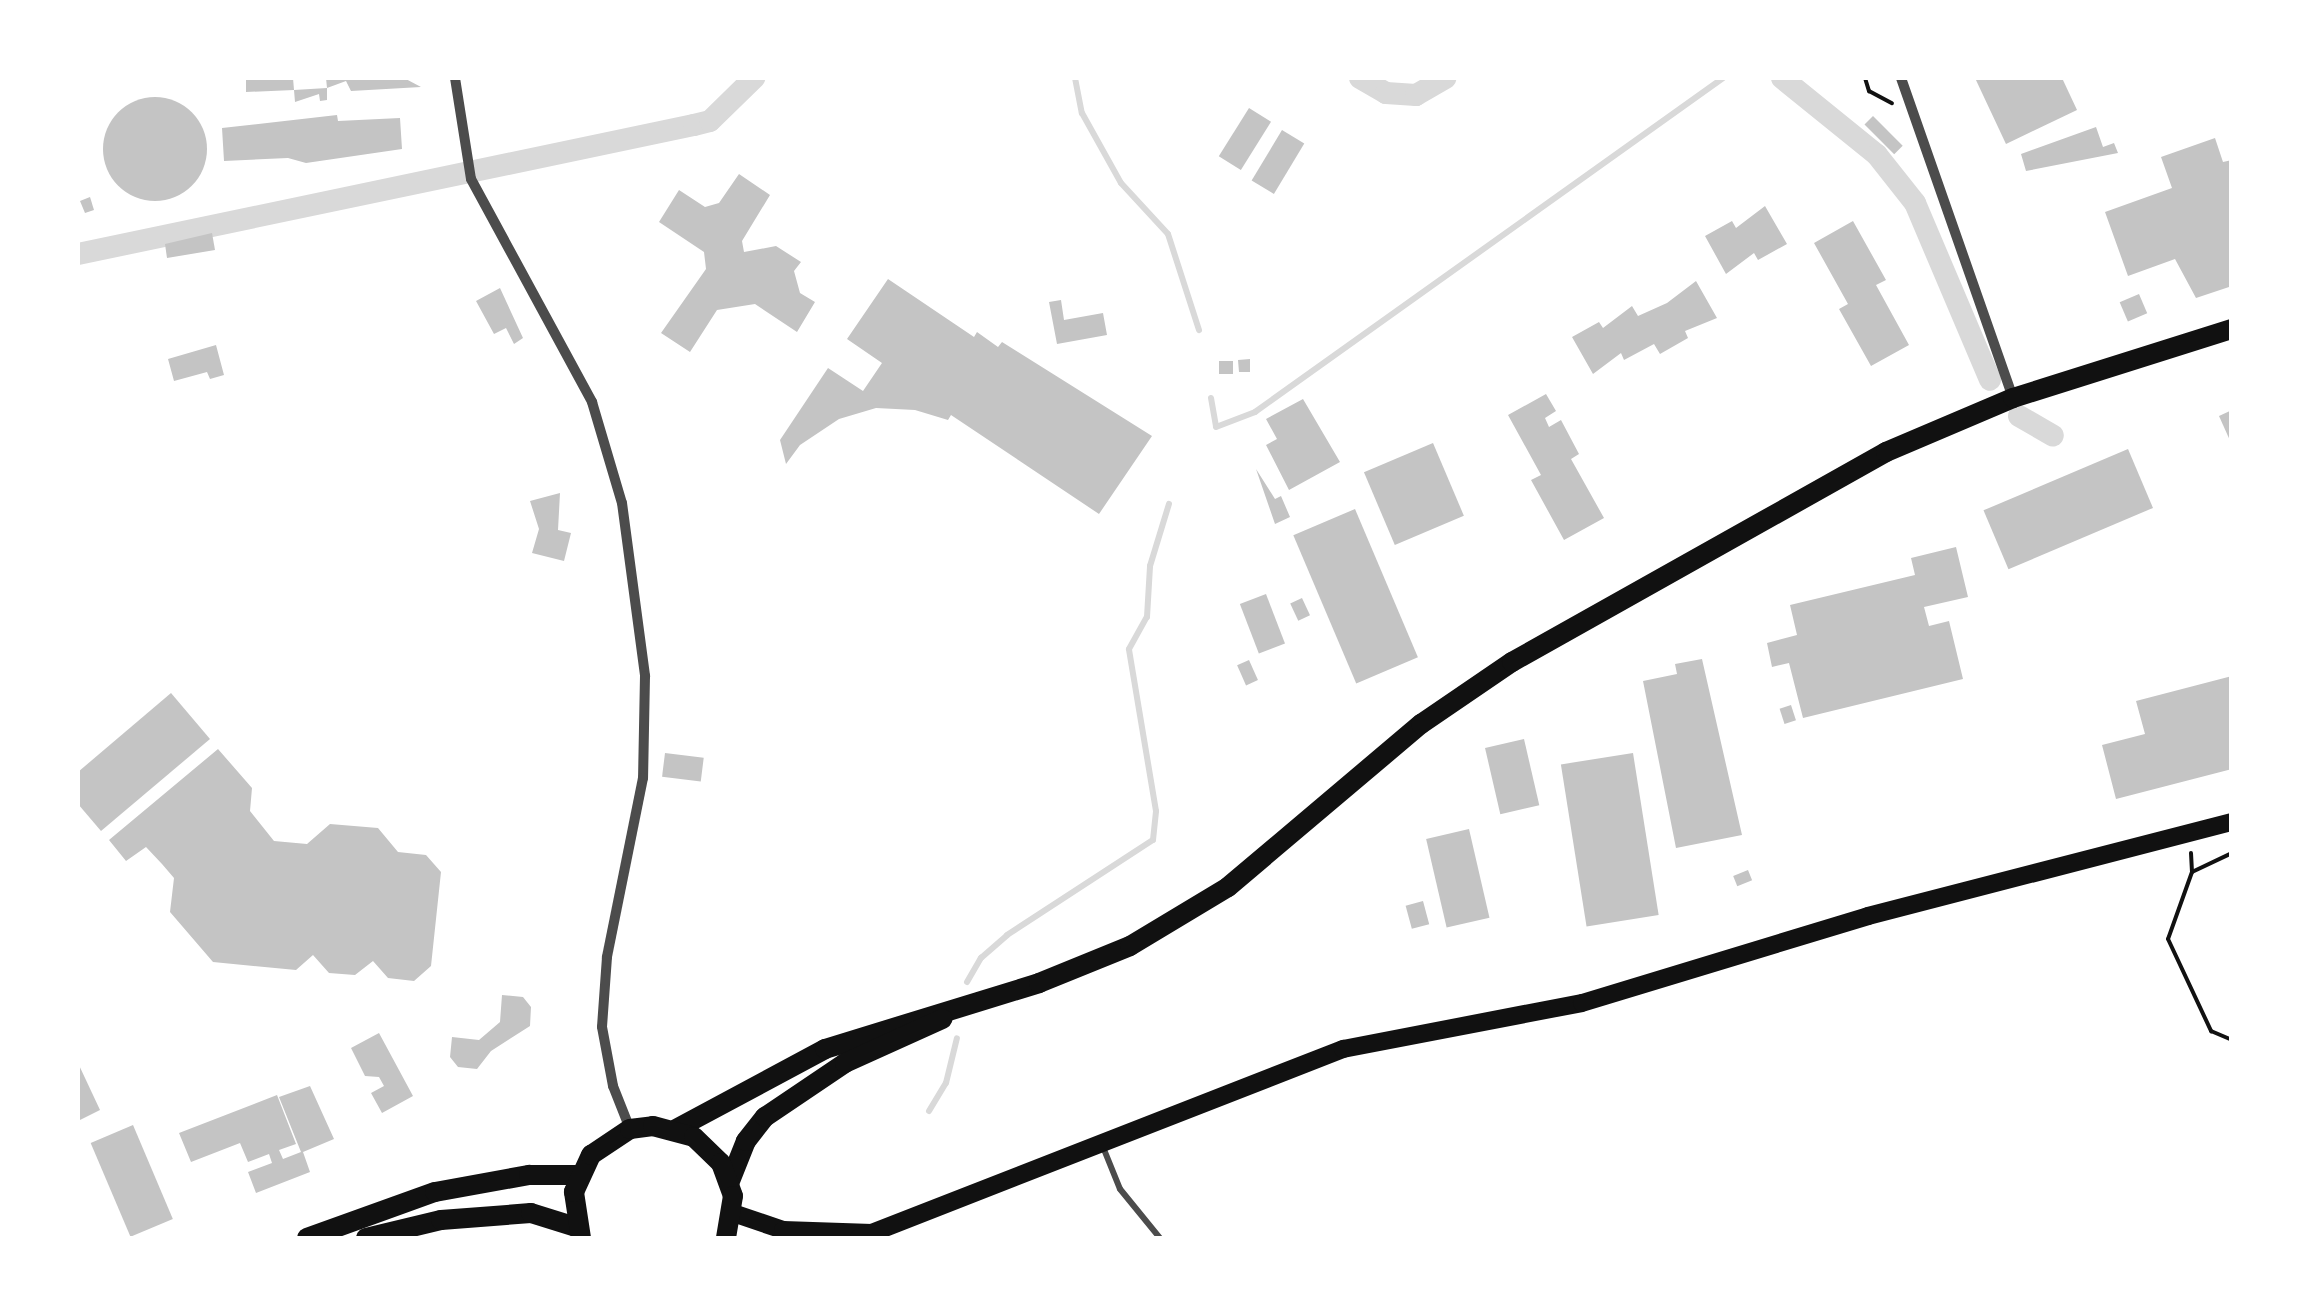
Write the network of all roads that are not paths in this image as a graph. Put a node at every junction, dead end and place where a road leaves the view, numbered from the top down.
1 (454, 78) edge
2 (1901, 78) edge
3 (2232, 329) edge
4 (2013, 398) junction
5 (2232, 822) edge
6 (961, 1010) junction
7 (630, 1129) junction
8 (676, 1129) junction
9 (1100, 1141) junction
10 (579, 1175) junction
11 (730, 1181) junction
12 (733, 1213) junction
13 (579, 1233) edge
14 (866, 1236) edge
15 (307, 1238) edge
16 (366, 1238) edge
17 (726, 1238) edge
18 (1160, 1238) edge

1 - 7 street
2 - 4 street
3 - 4 main road
4 - 6 main road
5 - 9 main road
6 - 8 main road
6 - 11 main road
7 - 8 main road
7 - 10 main road
8 - 11 main road
9 - 14 main road
9 - 18 lane
10 - 13 main road
10 - 15 main road
11 - 12 main road
12 - 14 main road
12 - 17 main road
13 - 16 main road

